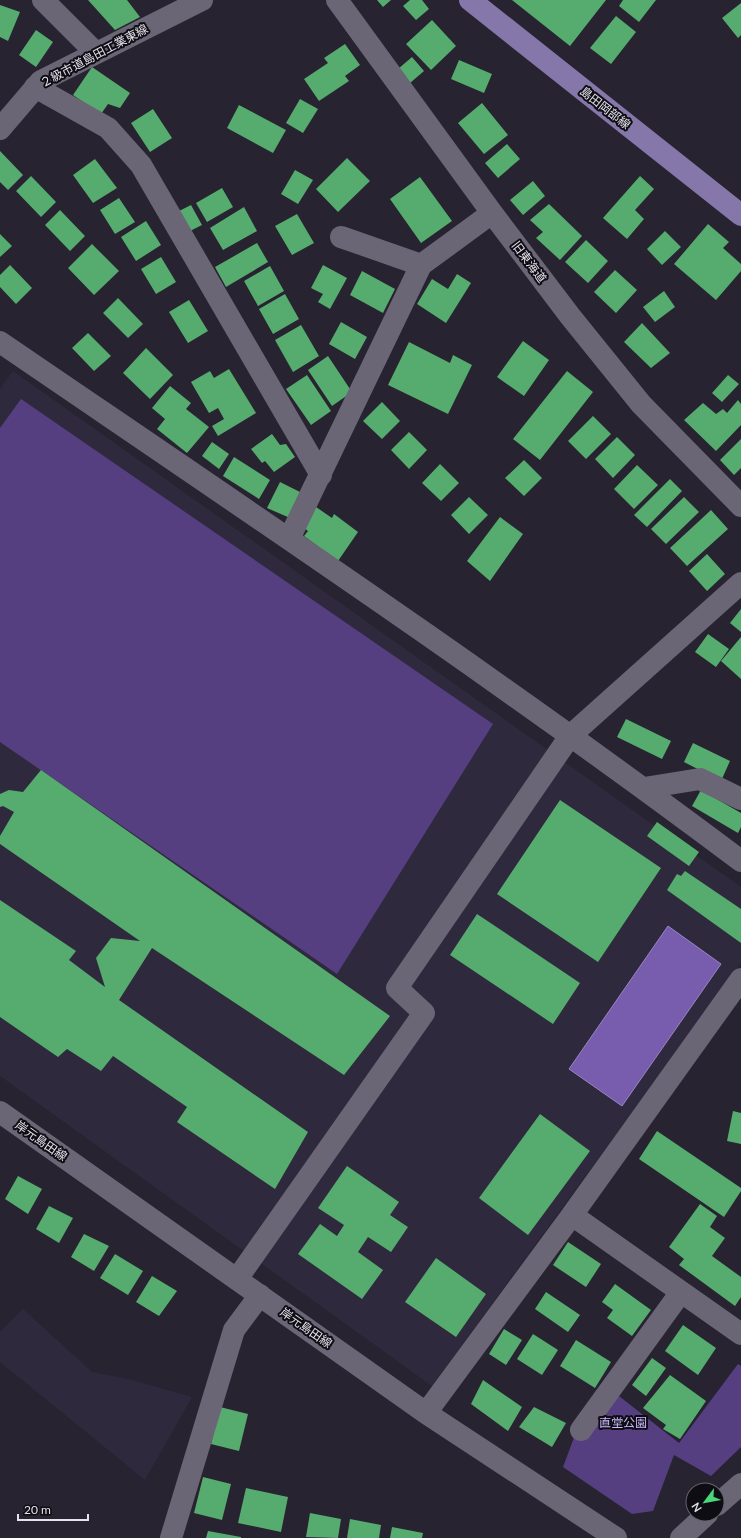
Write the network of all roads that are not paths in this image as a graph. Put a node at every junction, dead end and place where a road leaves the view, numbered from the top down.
1 (43, 0) edge
2 (202, 0) edge
3 (336, 0) edge
4 (470, 0) edge
5 (96, 54) junction
6 (35, 87) junction
7 (0, 129) edge
8 (492, 213) junction
9 (741, 215) edge
10 (342, 237) dead end
11 (421, 265) junction
12 (0, 342) edge
13 (321, 475) junction
14 (741, 506) edge
15 (289, 539) junction
16 (741, 583) edge
17 (570, 736) junction
18 (644, 788) junction
19 (741, 799) edge
20 (741, 861) edge
21 (741, 979) edge
22 (0, 1112) edge
23 (572, 1215) junction
24 (237, 1279) junction
25 (681, 1292) junction
26 (260, 1295) junction
27 (739, 1328) edge
28 (426, 1413) junction
29 (581, 1430) dead end
30 (741, 1484) edge
31 (725, 1498) edge
32 (698, 1522) edge
33 (171, 1538) edge
34 (616, 1538) edge
35 (681, 1538) edge

1 - 5 street
2 - 5 street, ２級市道島田工業東線
3 - 8 street, 旧東海道
4 - 9 main road, 島田岡部線
5 - 6 street, ２級市道島田工業東線
6 - 7 street, ２級市道島田工業東線
6 - 13 street
8 - 11 street
8 - 14 street, 旧東海道
10 - 11 street
11 - 13 street
12 - 15 street
13 - 15 street
15 - 17 street
16 - 17 street
17 - 18 street
17 - 24 street
18 - 19 street
18 - 20 street
21 - 23 street
22 - 24 street, 岸元島田線
23 - 25 street
23 - 28 street
24 - 26 street, 岸元島田線
25 - 27 street
25 - 29 street
26 - 28 street, 岸元島田線
26 - 33 street
28 - 34 street, 岸元島田線
30 - 31 street
32 - 35 street

